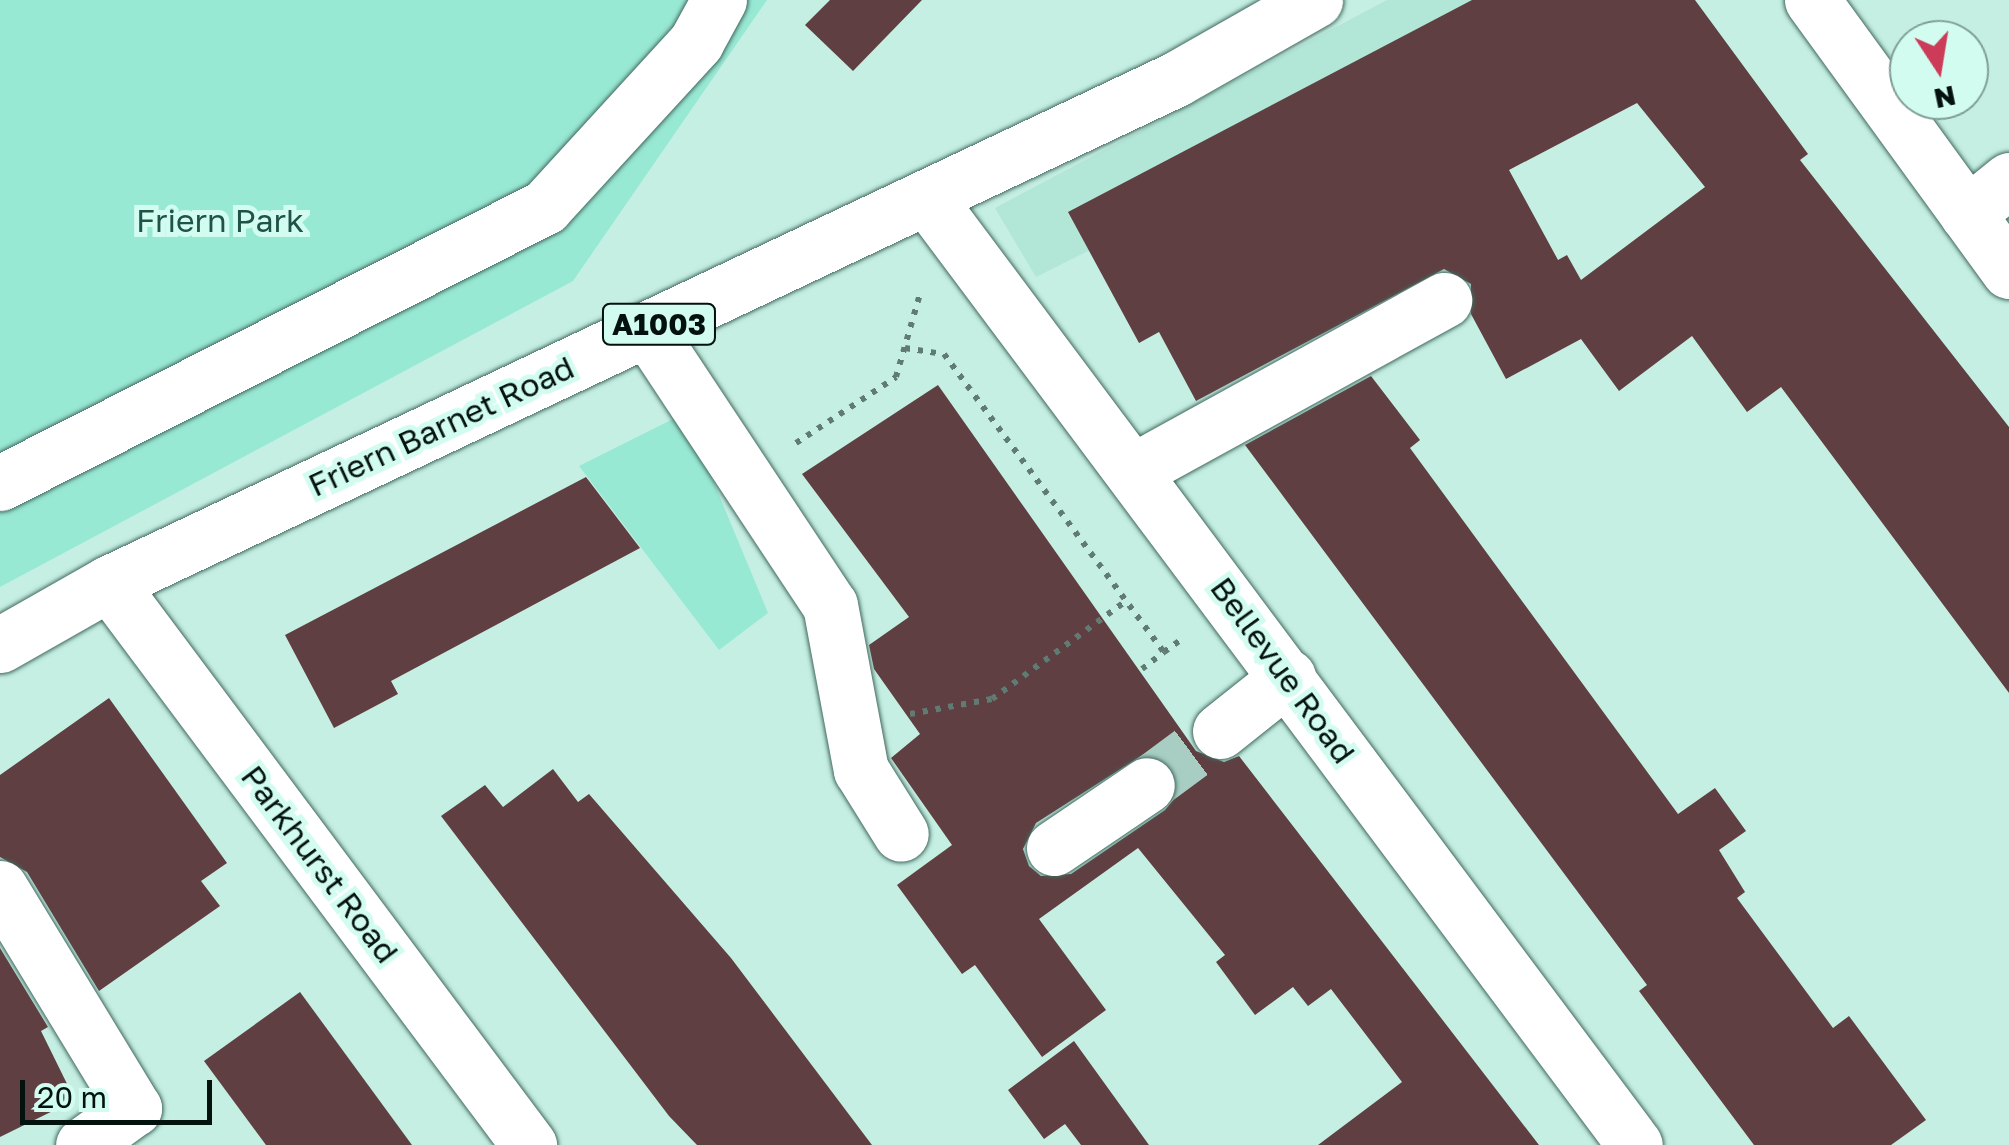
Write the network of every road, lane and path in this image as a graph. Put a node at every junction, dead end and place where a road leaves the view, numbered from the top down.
1 (719, 0) edge
2 (1315, 0) edge
3 (1812, 0) edge
4 (2009, 180) edge
5 (927, 198) junction
6 (1967, 214) junction
7 (2009, 271) edge
8 (917, 280) dead end
9 (1444, 300) dead end
10 (647, 330) junction
11 (905, 348) junction
12 (1135, 470) junction
13 (745, 476) junction
14 (0, 483) edge
15 (110, 583) junction
16 (1126, 600) junction
17 (1232, 602) junction
18 (0, 644) edge
19 (1164, 652) junction
20 (1142, 669) dead end
21 (1288, 677) junction
22 (846, 692) junction
23 (1220, 731) tunnel mouth
24 (1147, 784) tunnel mouth
25 (901, 834) dead end
26 (1054, 848) dead end
27 (0, 888) edge
28 (83, 1145) edge
29 (530, 1145) edge
30 (1635, 1145) edge

1 - 14 street
2 - 5 street, Friern Barnet Road / A1003
3 - 6 street
4 - 6 street
5 - 10 street, Friern Barnet Road / A1003
5 - 12 street, Bellevue Road
6 - 7 street
8 - 11 path
9 - 12 street
10 - 13 street
10 - 15 street, Friern Barnet Road / A1003
11 - 13 path
11 - 16 path
12 - 17 street, Bellevue Road
13 - 22 street
15 - 18 street, Friern Barnet Road / A1003
15 - 29 street, Parkhurst Road
16 - 19 path
16 - 22 path
17 - 19 path
17 - 21 street, Bellevue Road
19 - 20 path
21 - 23 street
21 - 30 street, Bellevue Road
22 - 25 street
24 - 26 street
27 - 28 street

